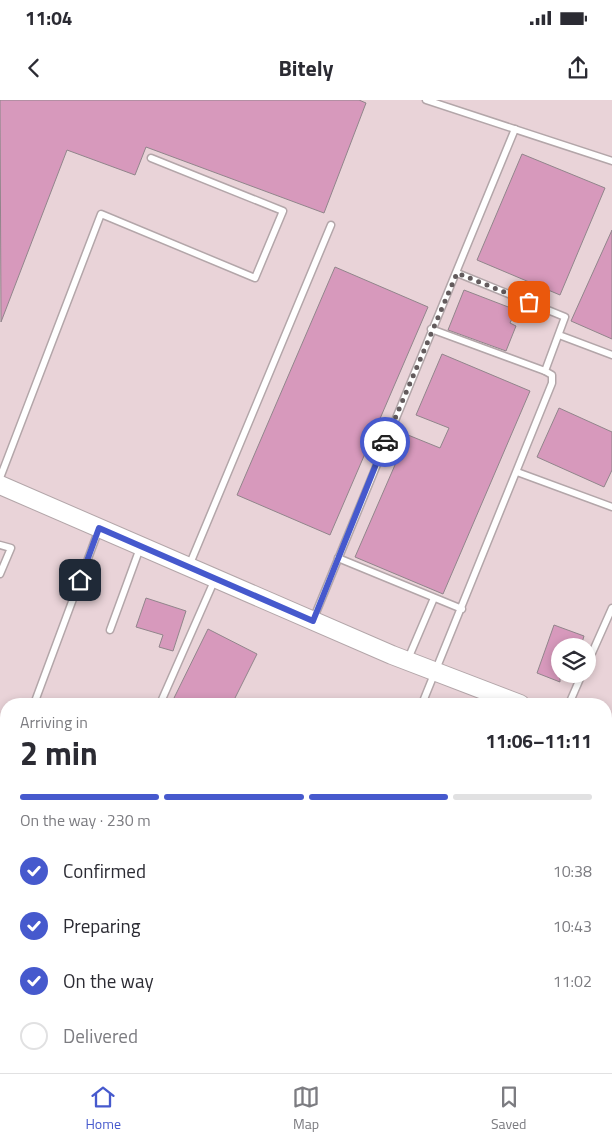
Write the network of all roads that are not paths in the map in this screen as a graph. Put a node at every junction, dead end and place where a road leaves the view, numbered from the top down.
1 (426, 100) edge
2 (515, 129) junction
3 (151, 158) dead end
4 (612, 161) edge
5 (331, 225) dead end
6 (457, 273) junction
7 (431, 329) junction
8 (559, 335) junction
9 (612, 355) edge
10 (545, 371) junction
11 (516, 472) junction
12 (0, 478) edge
13 (0, 485) edge
14 (612, 507) edge
15 (99, 528) junction
16 (0, 545) edge
17 (141, 546) junction
18 (338, 558) junction
19 (188, 567) junction
20 (0, 574) edge
21 (214, 579) junction
22 (434, 598) junction
23 (612, 608) edge
24 (462, 609) junction
25 (313, 621) junction
26 (110, 630) dead end
27 (596, 644) edge
28 (407, 660) junction
29 (437, 670) junction
30 (578, 683) edge
31 (36, 698) edge
32 (163, 698) edge
33 (425, 698) edge
34 (505, 698) edge
35 (572, 698) edge

1 - 2 lane
2 - 4 lane
2 - 6 lane
3 - 12 lane
5 - 19 lane
6 - 7 lane
6 - 8 lane
7 - 10 lane
7 - 18 lane
8 - 9 lane
8 - 10 lane
10 - 11 lane
11 - 14 lane
11 - 24 lane
13 - 15 street
15 - 17 street
15 - 31 lane
16 - 20 lane
17 - 19 street
17 - 26 lane
18 - 22 lane
18 - 25 lane
19 - 21 street
21 - 25 street
21 - 32 lane
22 - 24 lane
22 - 28 lane
23 - 27 lane
24 - 29 lane
25 - 28 street
28 - 29 street
29 - 33 lane
29 - 34 street
30 - 35 lane

